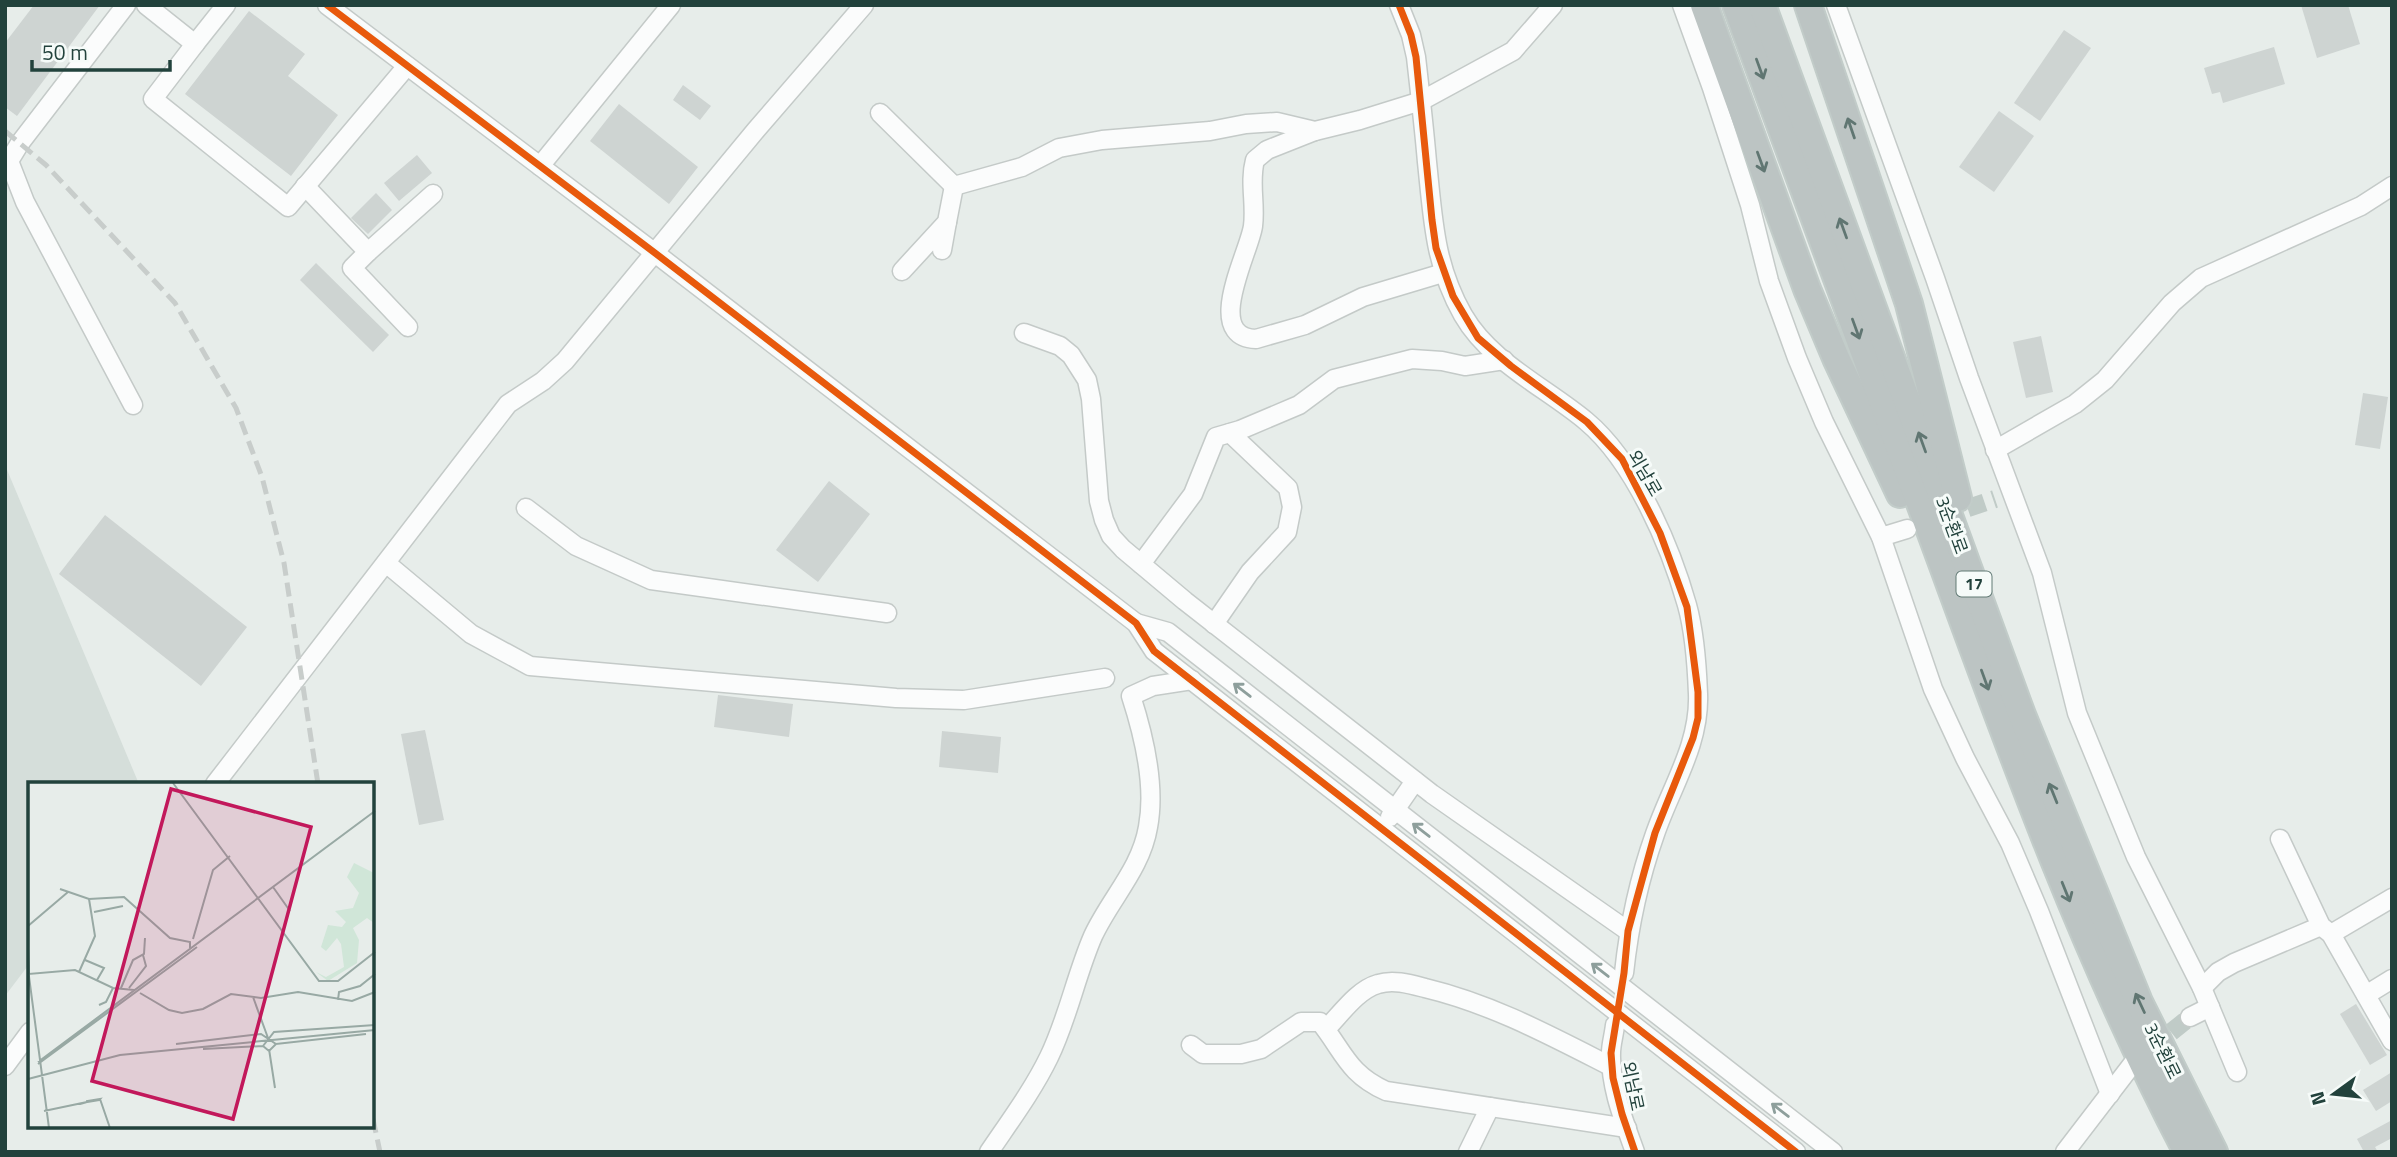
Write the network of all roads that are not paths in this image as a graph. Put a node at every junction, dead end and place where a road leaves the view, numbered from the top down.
1 (126, 5) edge
2 (146, 5) edge
3 (226, 5) edge
4 (327, 5) edge
5 (671, 5) edge
6 (864, 5) edge
7 (1399, 5) edge
8 (1553, 5) edge
9 (1682, 5) edge
10 (1704, 5) edge
11 (1736, 5) edge
12 (1762, 5) edge
13 (1808, 5) edge
14 (1836, 5) edge
15 (195, 44) junction
16 (407, 66) junction
17 (1421, 101) junction
18 (880, 113) dead end
19 (1315, 131) junction
20 (540, 166) junction
21 (305, 186) junction
22 (954, 186) junction
23 (2392, 186) edge
24 (432, 194) dead end
25 (947, 222) junction
26 (942, 250) dead end
27 (368, 253) junction
28 (655, 253) junction
29 (902, 271) dead end
30 (1443, 273) junction
31 (408, 327) dead end
32 (1024, 333) dead end
33 (1504, 360) junction
34 (133, 405) dead end
35 (1230, 433) junction
36 (1995, 450) junction
37 (2012, 493) junction
38 (1995, 499) tunnel mouth
39 (526, 508) dead end
40 (1906, 529) dead end
41 (1881, 537) junction
42 (386, 563) junction
43 (1141, 564) junction
44 (887, 613) dead end
45 (1136, 623) junction
46 (1214, 624) junction
47 (1984, 646) junction
48 (1105, 678) dead end
49 (1192, 680) junction
50 (1415, 781) junction
51 (217, 782) edge
52 (1395, 810) junction
53 (1382, 829) junction
54 (2280, 839) dead end
55 (2392, 898) edge
56 (1628, 930) junction
57 (2326, 930) junction
58 (1624, 973) dead end
59 (2392, 979) edge
60 (2202, 988) junction
61 (2366, 995) junction
62 (2210, 1007) junction
63 (2190, 1017) tunnel mouth
64 (1615, 1025) dead end
65 (1326, 1029) junction
66 (28, 1035) edge
67 (2392, 1041) edge
68 (1191, 1045) dead end
69 (2134, 1062) tunnel mouth
70 (5, 1066) edge
71 (1612, 1067) junction
72 (2237, 1072) dead end
73 (2110, 1094) junction
74 (1490, 1107) junction
75 (1627, 1128) junction
76 (989, 1152) edge
77 (1468, 1152) edge
78 (1635, 1152) edge
79 (1796, 1152) edge
80 (1833, 1152) edge
81 (2066, 1152) edge
82 (2187, 1152) edge
83 (2214, 1152) edge

1 - 34 street
2 - 15 street
3 - 15 street
4 - 16 street
5 - 20 street
6 - 28 street
7 - 17 street, 외남로
8 - 17 street
9 - 41 street
10 -> 47 highway
11 -> 47 highway, 3순환로 / 17
47 -> 12 highway, 3순환로 / 17
47 -> 13 highway
14 - 36 street
15 - 21 street
16 - 20 street
16 - 21 street
17 - 19 street
17 - 30 street, 외남로
18 - 22 street
19 - 22 street
19 - 30 street
20 - 28 street
21 - 27 street
22 - 25 street
23 - 36 street
24 - 27 street
25 - 26 street
25 - 29 street
27 - 31 street
28 - 42 street
28 - 45 street
30 - 33 street, 외남로
32 - 43 street
33 - 35 street
33 - 56 street, 외남로
35 - 43 street
35 - 46 street
36 - 37 street
37 - 38 street
37 - 60 street
39 - 44 street
40 - 41 street
41 - 73 street
42 - 48 street
42 - 51 street
43 - 46 street
45 - 49 street
52 -> 45 street
46 - 50 street
47 -> 82 highway, 3순환로 / 17
83 -> 47 highway, 3순환로 / 17
49 - 53 street
49 - 76 street
50 - 52 street
50 - 56 street
52 - 53 street
80 -> 52 street
53 - 79 street
54 - 57 street
55 - 57 street
56 - 58 street, 외남로
57 - 60 street
57 - 61 street
59 - 61 street
60 - 62 street
61 - 67 street
62 - 63 street
62 - 72 street
64 - 71 street, 외남로
65 - 68 street
65 - 71 street
65 - 74 street
66 - 70 street
69 - 73 street
71 - 75 street, 외남로
73 - 81 street
74 - 75 street
74 - 77 street
75 - 78 street, 외남로

